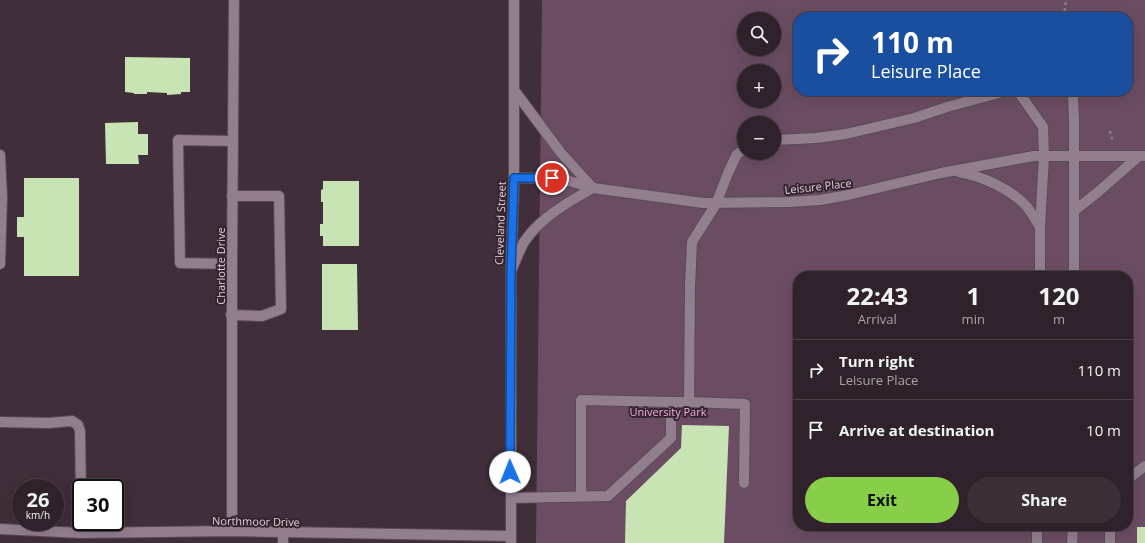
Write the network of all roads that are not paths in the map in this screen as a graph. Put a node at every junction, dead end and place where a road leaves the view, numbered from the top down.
1 (234, 0) edge
2 (514, 0) edge
3 (514, 90) junction
4 (988, 96) edge
5 (1021, 96) edge
6 (1073, 96) edge
7 (781, 140) edge
8 (233, 141) junction
9 (737, 154) edge
10 (0, 155) edge
11 (1044, 156) junction
12 (1073, 156) junction
13 (1142, 156) edge
14 (955, 171) junction
15 (514, 178) junction
16 (593, 188) junction
17 (232, 196) junction
18 (716, 204) junction
19 (1074, 211) junction
20 (1040, 227) junction
21 (0, 264) edge
22 (232, 264) junction
23 (1040, 271) edge
24 (1074, 271) edge
25 (511, 272) junction
26 (231, 315) junction
27 (671, 402) junction
28 (689, 402) junction
29 (0, 422) edge
30 (1145, 466) edge
31 (1133, 476) edge
32 (81, 479) edge
33 (744, 483) dead end
34 (581, 496) junction
35 (511, 498) junction
36 (0, 529) edge
37 (232, 531) junction
38 (1037, 531) edge
39 (1073, 531) edge
40 (1110, 531) edge
41 (81, 533) joint
42 (283, 538) edge
43 (511, 540) edge
44 (1037, 543) edge
45 (1072, 543) edge
46 (1110, 543) edge

1 - 8 street, Charlotte Drive
2 - 3 street, Cleveland Street
3 - 15 street, Cleveland Street
3 - 16 street
4 - 7 street
5 - 11 street
6 - 12 street
8 - 17 street, Charlotte Drive
8 - 22 street
9 - 18 street
10 - 21 street
11 - 12 street, Leisure Place
11 - 14 street, Leisure Place
11 - 20 street
12 - 13 street, Leisure Place
12 - 19 street
13 - 19 street
14 - 18 street, Leisure Place
14 - 20 street
15 - 16 street, Leisure Place
15 - 25 street, Cleveland Street
16 - 18 street, Leisure Place
16 - 25 street
17 - 22 street, Charlotte Drive
17 - 26 street
18 - 28 street
19 - 24 street
20 - 23 street
22 - 26 street, Charlotte Drive
25 - 35 street, Cleveland Street
26 - 37 street, Charlotte Drive
27 - 28 street
27 - 34 street
27 - 34 street
28 - 33 street
29 - 32 street
30 - 31 street
34 - 35 street
35 - 43 street, Cleveland Street
36 - 41 street, Northmoor Drive
37 - 41 street, Northmoor Drive
37 - 42 street, Northmoor Drive
38 - 44 street
39 - 45 street
40 - 46 street
42 - 43 street, Northmoor Drive

